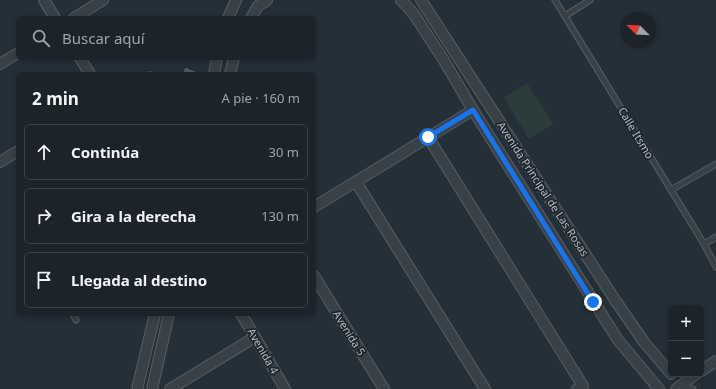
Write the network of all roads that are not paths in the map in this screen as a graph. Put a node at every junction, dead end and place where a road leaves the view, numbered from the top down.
1 (44, 0) edge
2 (103, 0) edge
3 (236, 0) edge
4 (267, 0) edge
5 (401, 0) edge
6 (421, 0) edge
7 (555, 0) edge
8 (590, 0) edge
9 (54, 16) edge
10 (77, 16) edge
11 (229, 16) edge
12 (252, 16) edge
13 (565, 16) junction
14 (16, 54) edge
15 (81, 60) edge
16 (217, 60) edge
17 (234, 60) edge
18 (0, 64) edge
19 (89, 72) edge
20 (214, 72) edge
21 (230, 72) edge
22 (473, 110) junction
23 (428, 137) junction
24 (16, 152) edge
25 (0, 162) edge
26 (716, 164) edge
27 (356, 182) junction
28 (671, 190) junction
29 (316, 206) edge
30 (716, 237) edge
31 (704, 244) junction
32 (716, 267) edge
33 (316, 279) edge
34 (74, 316) edge
35 (155, 316) edge
36 (169, 316) edge
37 (242, 316) edge
38 (76, 320) dead end
39 (256, 337) junction
40 (716, 361) edge
41 (704, 369) edge
42 (668, 370) edge
43 (673, 377) edge
44 (693, 377) edge
45 (680, 388) edge
46 (137, 389) edge
47 (152, 389) edge
48 (170, 389) edge
49 (284, 389) edge
50 (384, 389) edge
51 (485, 389) edge
52 (577, 389) edge
53 (659, 389) edge
54 (693, 389) edge

1 - 9 street
2 - 10 street
3 - 11 street
4 - 12 street
5 - 22 street, Avenida Principal de Las Rosas
6 - 42 street, Avenida Principal de Las Rosas
7 - 13 lane, Calle Itsmo
8 - 13 lane
13 - 28 lane, Calle Itsmo
14 - 18 street
15 - 19 street
16 - 20 street
17 - 21 street
22 - 23 street
22 - 53 street, Avenida Principal de Las Rosas
23 - 27 street
23 - 52 street
24 - 25 street
26 - 28 lane
27 - 29 street
27 - 51 street
28 - 31 lane, Calle Itsmo
30 - 31 lane
31 - 32 lane, Calle Itsmo
33 - 50 street, Avenida 5
34 - 38 lane
35 - 46 street
36 - 47 street
37 - 39 street, Avenida 4
39 - 48 street
39 - 49 street, Avenida 4
40 - 41 street
43 - 45 street, Avenida Principal de Las Rosas
44 - 45 street
45 - 54 lane

